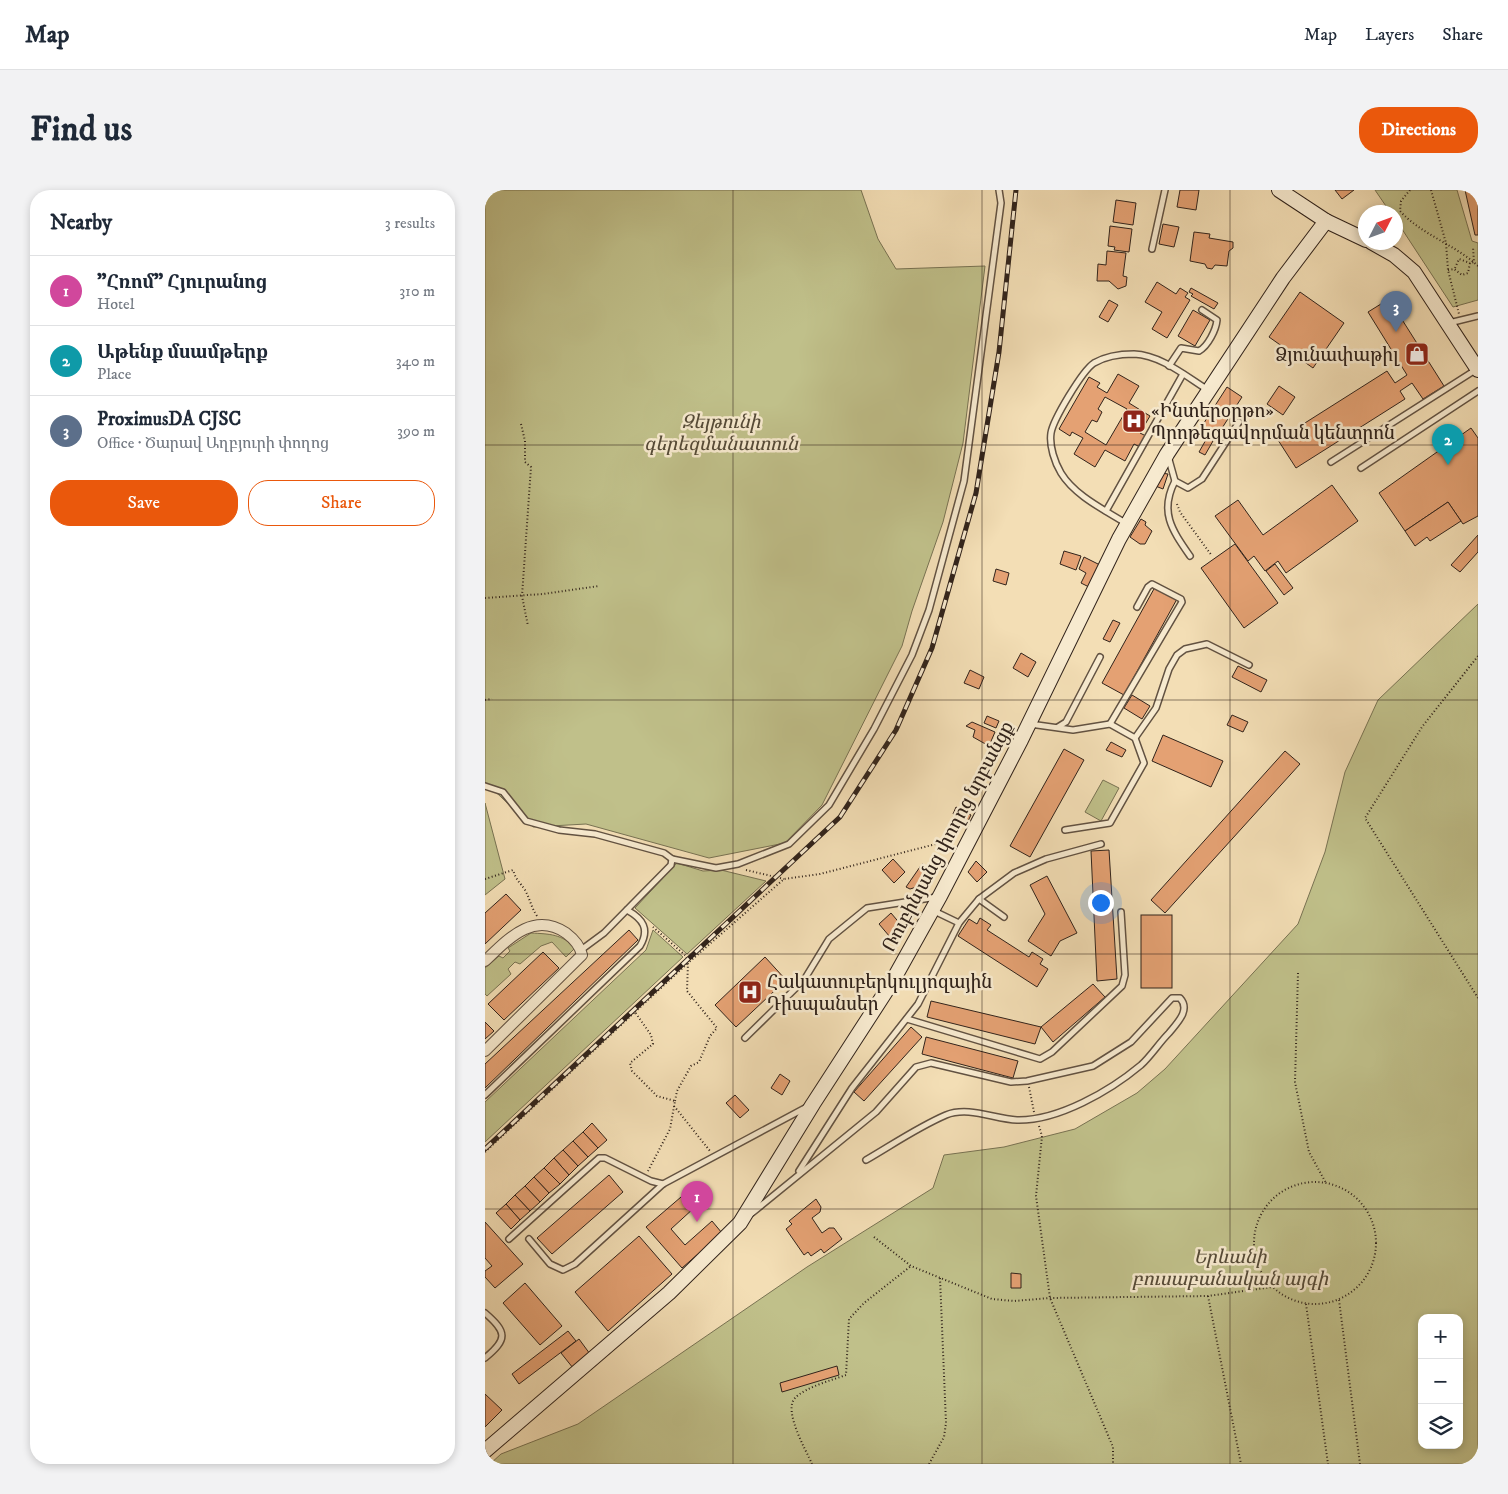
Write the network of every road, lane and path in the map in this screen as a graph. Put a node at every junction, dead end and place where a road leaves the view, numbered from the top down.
1 (999, 190) edge
2 (1165, 190) edge
3 (1279, 190) edge
4 (1410, 190) edge
5 (1431, 190) edge
6 (1326, 221) junction
7 (1358, 237) edge
8 (1446, 243) junction
9 (1473, 247) dead end
10 (1152, 249) dead end
11 (1385, 250) edge
12 (1474, 262) junction
13 (1470, 263) junction
14 (1478, 266) edge
15 (1455, 269) junction
16 (1448, 270) junction
17 (1457, 306) dead end
18 (1202, 310) dead end
19 (1478, 316) edge
20 (1448, 323) junction
21 (1169, 366) junction
22 (1478, 369) edge
23 (1183, 374) junction
24 (1209, 391) junction
25 (1478, 391) edge
26 (1239, 422) dead end
27 (521, 424) dead end
28 (1167, 454) junction
29 (1331, 462) dead end
30 (1361, 468) dead end
31 (1175, 482) junction
32 (1107, 511) junction
33 (1180, 512) dead end
34 (1127, 524) junction
35 (1190, 556) dead end
36 (1212, 556) dead end
37 (599, 586) dead end
38 (522, 596) junction
39 (485, 598) edge
40 (1137, 607) dead end
41 (528, 626) dead end
42 (1478, 656) edge
43 (1100, 657) dead end
44 (1249, 665) dead end
45 (492, 699) dead end
46 (485, 700) edge
47 (1027, 723) junction
48 (1110, 724) junction
49 (1057, 728) junction
50 (1135, 738) junction
51 (485, 786) edge
52 (1065, 830) dead end
53 (1101, 844) dead end
54 (965, 847) junction
55 (672, 859) junction
56 (737, 864) junction
57 (784, 878) junction
58 (485, 879) edge
59 (940, 896) junction
60 (979, 899) junction
61 (627, 910) junction
62 (932, 910) junction
63 (1121, 912) dead end
64 (1004, 917) dead end
65 (959, 923) junction
66 (543, 924) junction
67 (644, 924) junction
68 (581, 950) junction
69 (485, 961) edge
70 (688, 963) junction
71 (1298, 973) dead end
72 (1478, 998) edge
73 (635, 1012) junction
74 (907, 1019) junction
75 (745, 1038) dead end
76 (485, 1050) edge
77 (1027, 1081) junction
78 (485, 1095) edge
79 (675, 1101) junction
80 (813, 1104) junction
81 (675, 1106) junction
82 (1036, 1118) junction
83 (485, 1152) edge
84 (715, 1156) junction
85 (866, 1160) dead end
86 (796, 1176) junction
87 (644, 1178) junction
88 (1326, 1183) junction
89 (663, 1184) junction
90 (740, 1223) junction
91 (874, 1237) dead end
92 (529, 1239) dead end
93 (509, 1240) dead end
94 (911, 1266) junction
95 (940, 1278) junction
96 (1272, 1287) junction
97 (1208, 1296) junction
98 (1050, 1298) junction
99 (1339, 1300) junction
100 (1306, 1304) junction
101 (485, 1313) edge
102 (485, 1358) edge
103 (485, 1451) edge
104 (812, 1464) edge
105 (929, 1464) edge
106 (1113, 1464) edge
107 (1241, 1464) edge
108 (1329, 1464) edge
109 (1360, 1464) edge

1 - 56 lane
2 - 10 lane
3 - 6 street
4 - 8 path
5 - 8 path
6 - 7 street
6 - 24 street, Ռուբինյանց փողոց նրբանցք
8 - 12 path
8 - 16 path
9 - 12 path
11 - 20 street
12 - 13 path
12 - 14 path
13 - 15 path
13 - 15 path
15 - 16 path
16 - 17 path
18 - 21 lane
19 - 20 lane
20 - 22 street
21 - 23 lane
21 - 32 lane
22 - 29 lane
23 - 24 lane
23 - 32 lane
24 - 28 street, Ռուբինյանց փողոց նրբանցք
25 - 30 lane
26 - 31 lane
27 - 38 path
28 - 31 lane
28 - 34 street, Ռուբինյանց փողոց նրբանցք
31 - 35 lane
32 - 34 lane
33 - 36 path
34 - 47 street, Ռուբինյանց փողոց նրբանցք
37 - 38 path
38 - 39 path
38 - 41 path
40 - 48 lane
42 - 72 path
43 - 49 lane
44 - 50 lane
45 - 46 path
47 - 49 lane
47 - 54 street, Ռուբինյանց փողոց նրբանցք
48 - 49 lane
48 - 50 lane
50 - 52 lane
51 - 55 lane
53 - 60 lane
54 - 57 path
54 - 59 street, Ռուբինյանց փողոց նրբանցք
55 - 56 lane
55 - 61 lane
56 - 57 path
57 - 70 path
58 - 66 path
59 - 62 street, Ռուբինյանց փողոց նրբանցք
59 - 75 lane
60 - 64 lane
60 - 65 lane
61 - 67 lane
61 - 68 lane
62 - 65 lane
62 - 80 street, Ռուբինյանց փողոց նրբանցք
63 - 74 lane
65 - 74 lane
66 - 68 street
66 - 69 street
67 - 70 path
67 - 78 lane
68 - 76 street
70 - 73 path
70 - 79 path
71 - 88 path
73 - 79 path
73 - 83 path
74 - 86 lane
77 - 82 path
77 - 82 lane
77 - 86 lane
79 - 81 path
80 - 84 lane
80 - 90 street, Ռուբինյանց փողոց նրբանցք
81 - 84 path
81 - 87 path
82 - 85 lane
82 - 98 path
84 - 89 lane
86 - 90 lane
87 - 89 lane
87 - 93 lane
88 - 96 path
88 - 99 path
89 - 92 lane
90 - 103 street, Ռուբինյանց փողոց նրբանցք
91 - 94 path
94 - 95 path
94 - 104 path
95 - 98 path
95 - 105 path
96 - 97 path
96 - 100 path
97 - 98 path
97 - 107 path
98 - 106 path
99 - 100 path
99 - 109 path
100 - 108 path
101 - 102 lane

